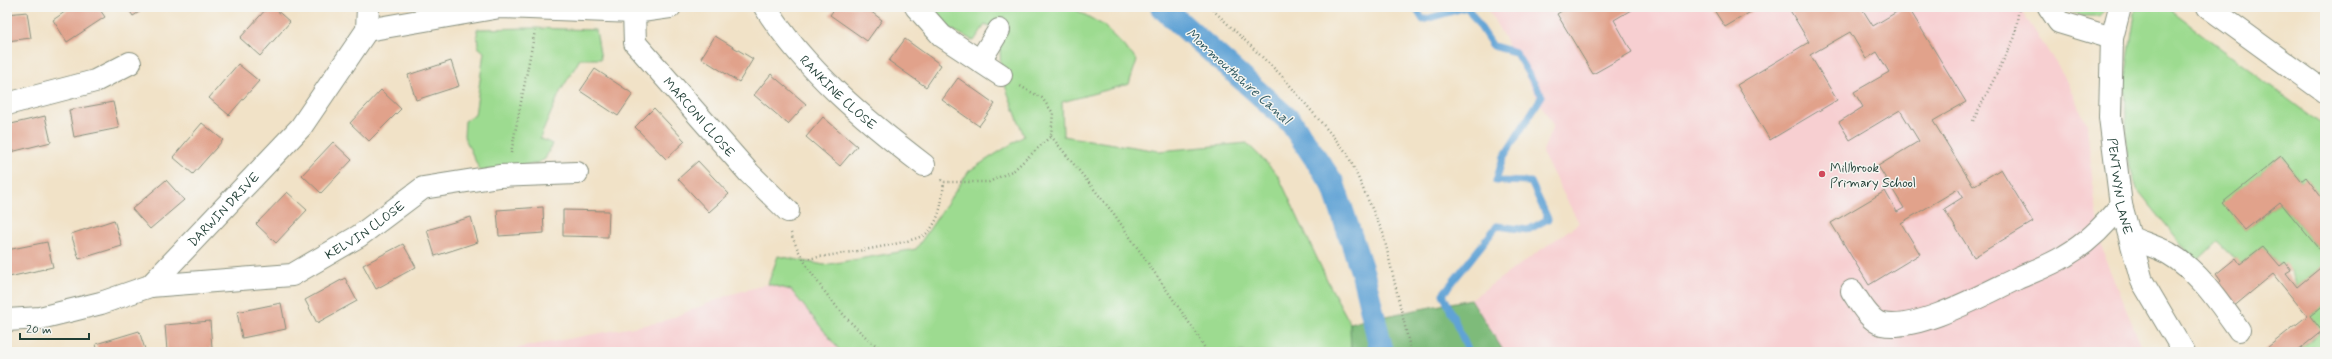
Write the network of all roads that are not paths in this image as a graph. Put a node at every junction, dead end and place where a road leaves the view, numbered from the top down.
1 (368, 7) edge
2 (670, 7) edge
3 (765, 7) edge
4 (916, 7) edge
5 (2049, 7) edge
6 (2120, 7) edge
7 (2208, 7) edge
8 (634, 12) junction
9 (367, 30) junction
10 (999, 30) dead end
11 (2112, 38) junction
12 (980, 61) junction
13 (130, 63) dead end
14 (1000, 75) road end
15 (2325, 92) edge
16 (7, 104) edge
17 (924, 166) road end
18 (578, 173) dead end
19 (2121, 205) junction
20 (788, 211) road end
21 (2131, 238) junction
22 (150, 286) junction
23 (1852, 291) dead end
24 (7, 320) edge
25 (2239, 330) dead end
26 (2184, 352) edge

1 - 9 street
2 - 8 street
3 - 17 street, RANKINE CLOSE
4 - 12 street
5 - 11 street
6 - 11 street, PENTWYN LANE
7 - 15 street
8 - 9 street
8 - 20 street, MARCONI CLOSE
9 - 22 street, DARWIN DRIVE
10 - 12 street
11 - 19 street, PENTWYN LANE
12 - 14 street
13 - 16 street
18 - 22 street, KELVIN CLOSE
19 - 21 street, PENTWYN LANE
19 - 23 street
21 - 25 street
21 - 26 street, PENTWYN LANE
22 - 24 street, DARWIN DRIVE

